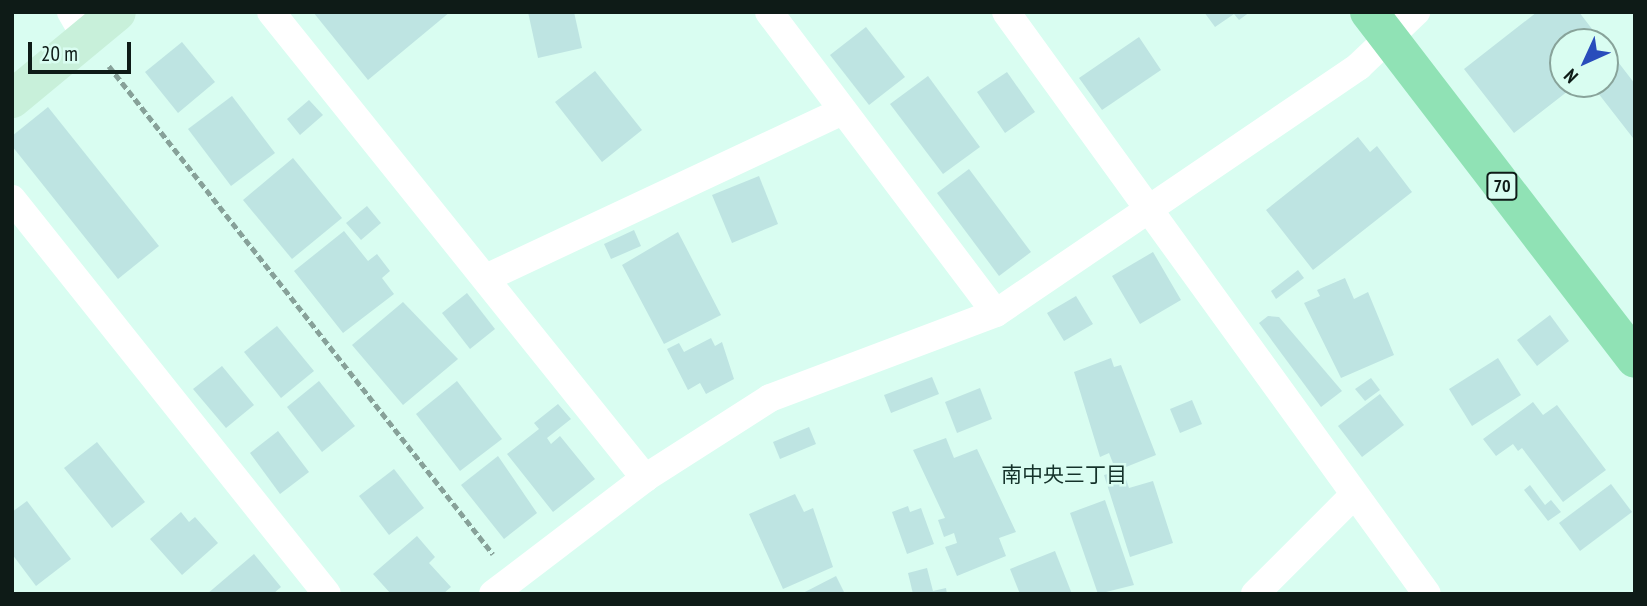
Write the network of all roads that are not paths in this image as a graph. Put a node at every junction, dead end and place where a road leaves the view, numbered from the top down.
1 (117, 12) edge
2 (271, 12) edge
3 (1006, 12) edge
4 (1416, 12) edge
5 (781, 16) edge
6 (1377, 24) edge
7 (79, 25) edge
8 (12, 99) edge
9 (843, 111) junction
10 (12, 199) edge
11 (1147, 209) junction
12 (486, 278) junction
13 (996, 313) junction
14 (1635, 359) edge
15 (645, 478) junction
16 (1354, 495) junction
17 (510, 589) edge
18 (327, 594) edge
19 (1255, 594) edge
20 (1427, 594) edge

1 - 7 street
2 - 12 street
3 - 11 street
4 - 6 street
5 - 9 street
6 - 11 street
6 - 14 main road, 70
7 - 8 street
9 - 12 street
9 - 13 street
10 - 18 street
11 - 13 street
11 - 16 street
12 - 15 street
13 - 15 street
15 - 17 street
16 - 19 street
16 - 20 street

